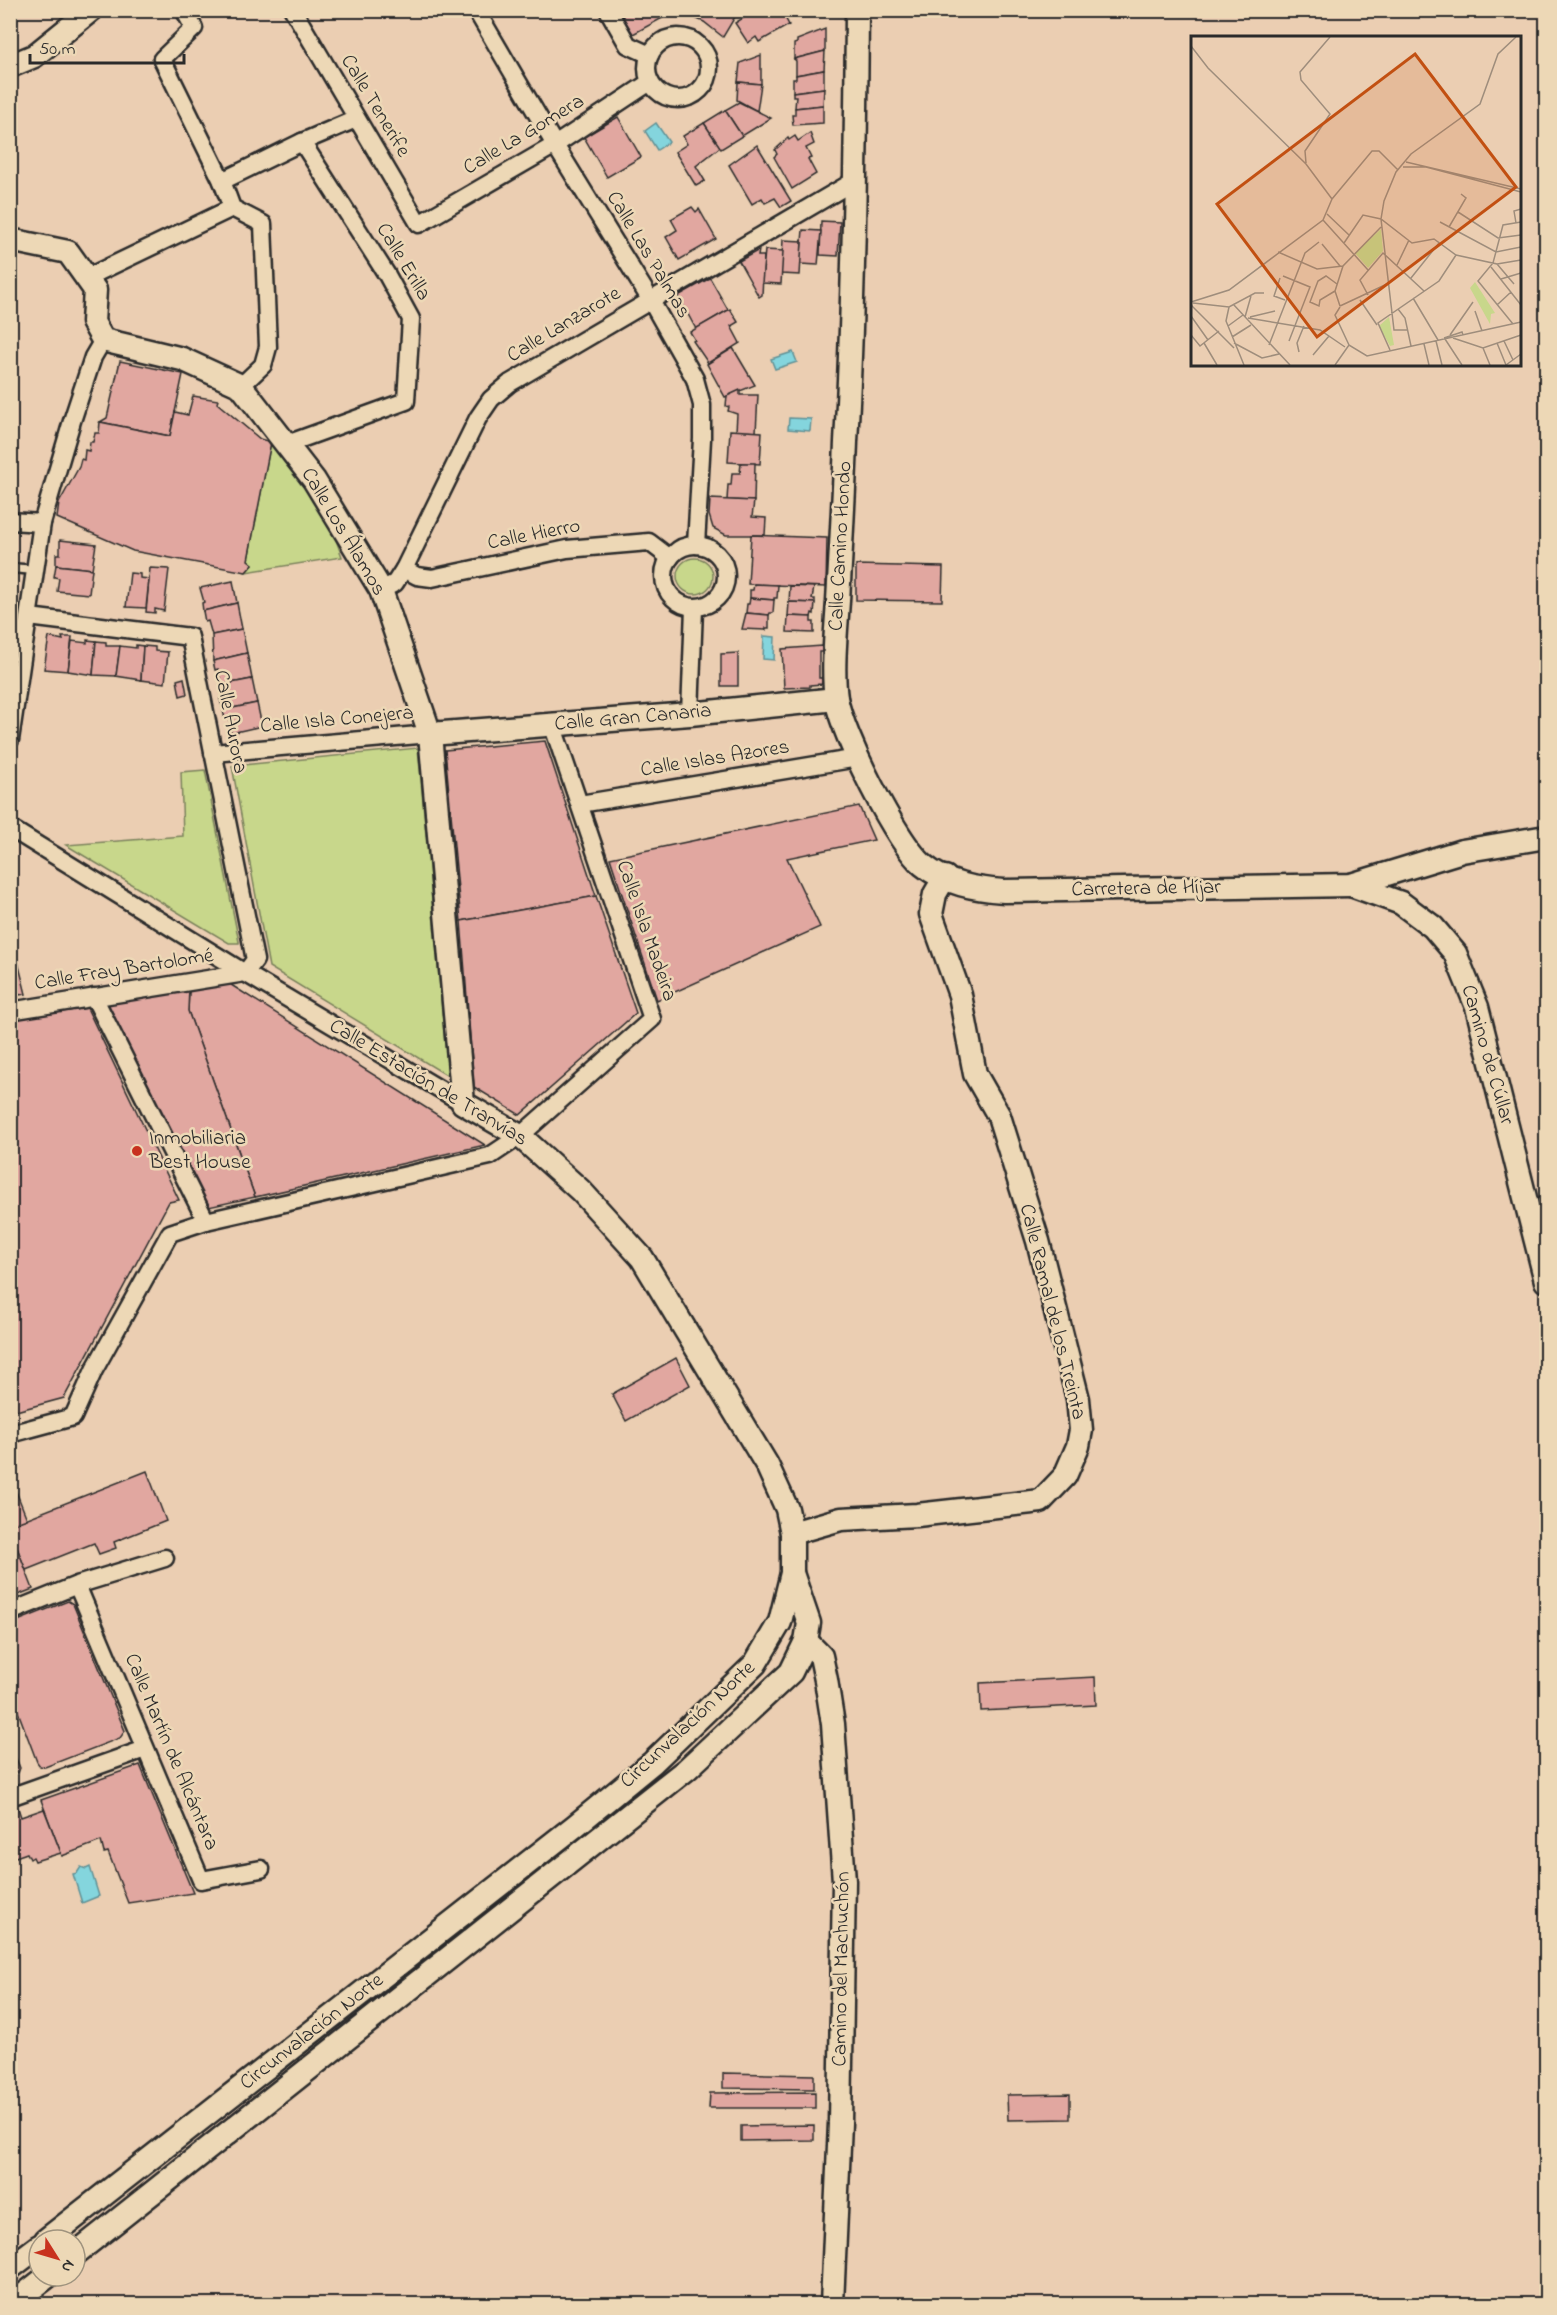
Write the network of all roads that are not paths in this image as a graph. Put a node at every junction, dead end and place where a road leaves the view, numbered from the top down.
1 (184, 10) edge
2 (293, 10) edge
3 (476, 10) edge
4 (608, 10) edge
5 (857, 10) edge
6 (86, 12) edge
7 (650, 55) junction
8 (10, 66) edge
9 (650, 82) junction
10 (356, 119) junction
11 (302, 142) junction
12 (555, 145) junction
13 (856, 180) junction
14 (222, 181) junction
15 (232, 208) junction
16 (419, 224) joint
17 (10, 240) edge
18 (86, 278) junction
19 (650, 299) junction
20 (102, 340) junction
21 (241, 386) junction
22 (287, 444) junction
23 (10, 521) edge
24 (42, 523) junction
25 (696, 545) junction
26 (670, 558) junction
27 (10, 568) edge
28 (404, 569) junction
29 (36, 570) junction
30 (381, 591) junction
31 (694, 608) junction
32 (29, 617) junction
33 (836, 699) junction
34 (690, 714) junction
35 (552, 724) junction
36 (430, 734) junction
37 (10, 740) edge
38 (213, 753) junction
39 (858, 758) junction
40 (580, 804) junction
41 (10, 828) edge
42 (1546, 837) edge
43 (945, 877) junction
44 (1351, 885) junction
45 (245, 973) junction
46 (94, 997) junction
47 (10, 1011) edge
48 (463, 1103) junction
49 (520, 1136) junction
50 (206, 1221) junction
51 (1546, 1281) edge
52 (11, 1430) edge
53 (792, 1533) junction
54 (165, 1558) dead end
55 (792, 1573) junction
56 (78, 1585) junction
57 (10, 1612) edge
58 (806, 1641) junction
59 (755, 1664) junction
60 (144, 1749) junction
61 (10, 1797) edge
62 (261, 1869) dead end
63 (61, 2228) edge
64 (87, 2244) edge
65 (27, 2255) edge
66 (10, 2268) edge
67 (33, 2288) edge
68 (12, 2304) edge
69 (832, 2304) edge

1 - 14 street
2 - 10 street, Calle Tenerife
3 - 12 street, Calle Las Palmas
4 - 7 street
5 - 13 street, Calle Camino Hondo
6 - 8 street
7 - 9 street
7 - 9 street
9 - 12 street, Calle La Gomera
10 - 11 street
10 - 16 street, Calle Tenerife
11 - 14 street
11 - 22 street, Calle Erilla
12 - 16 street, Calle La Gomera
12 - 19 street, Calle Las Palmas
13 - 19 street, Calle Lanzarote
13 - 33 street, Calle Camino Hondo
14 - 15 street
15 - 18 street
15 - 21 street
17 - 18 street
18 - 20 street
19 - 25 street, Calle Las Palmas
19 - 28 street, Calle Lanzarote
20 - 21 street, Calle Los Álamos
20 - 24 street
21 - 22 street, Calle Los Álamos
22 - 30 street, Calle Los Álamos
23 - 24 street
24 - 29 street
25 - 26 street
25 - 31 street
26 - 28 street, Calle Hierro
26 - 31 street
27 - 29 lane
28 - 30 street, Calle Lanzarote
29 - 32 street
30 - 36 street, Calle Los Álamos
31 - 34 street
32 - 37 street
32 - 38 street, Calle Aurora
33 - 34 street, Calle Gran Canaria
33 - 39 street, Calle Camino Hondo
34 - 35 street, Calle Gran Canaria
35 - 36 street, Calle Gran Canaria
35 - 40 street, Calle Isla Madeira
36 - 38 street, Calle Isla Conejera
36 - 48 street, Calle Los Álamos
38 - 45 street, Calle Aurora
39 - 40 street, Calle Islas Azores
39 - 43 street, Calle Camino Hondo
40 - 49 street, Calle Isla Madeira
41 - 45 street, Calle Estación de Tranvías
42 - 44 street
43 - 44 street, Carretera de Híjar
43 - 53 street, Calle Ramal de los Treinta
44 - 51 street, Camino de Cúllar
45 - 46 street, Calle Fray Bartolomé
45 - 48 street, Calle Estación de Tranvías
46 - 47 street, Calle Fray Bartolomé
46 - 50 street
48 - 49 street, Calle Estación de Tranvías
49 - 50 street
49 - 53 street, Calle Estación de Tranvías
50 - 52 street
53 - 55 street, Calle Estación de Tranvías
54 - 56 street
55 - 58 street, Circunvalación Norte
55 - 59 street, Circunvalación Norte
56 - 57 street
56 - 60 street, Calle Martín de Alcántara
58 - 59 street
58 - 64 street, Circunvalación Norte
58 - 69 street, Camino del Machuchón
59 - 63 street, Circunvalación Norte
60 - 61 street
60 - 62 street, Calle Martín de Alcántara
65 - 66 street
67 - 68 street

